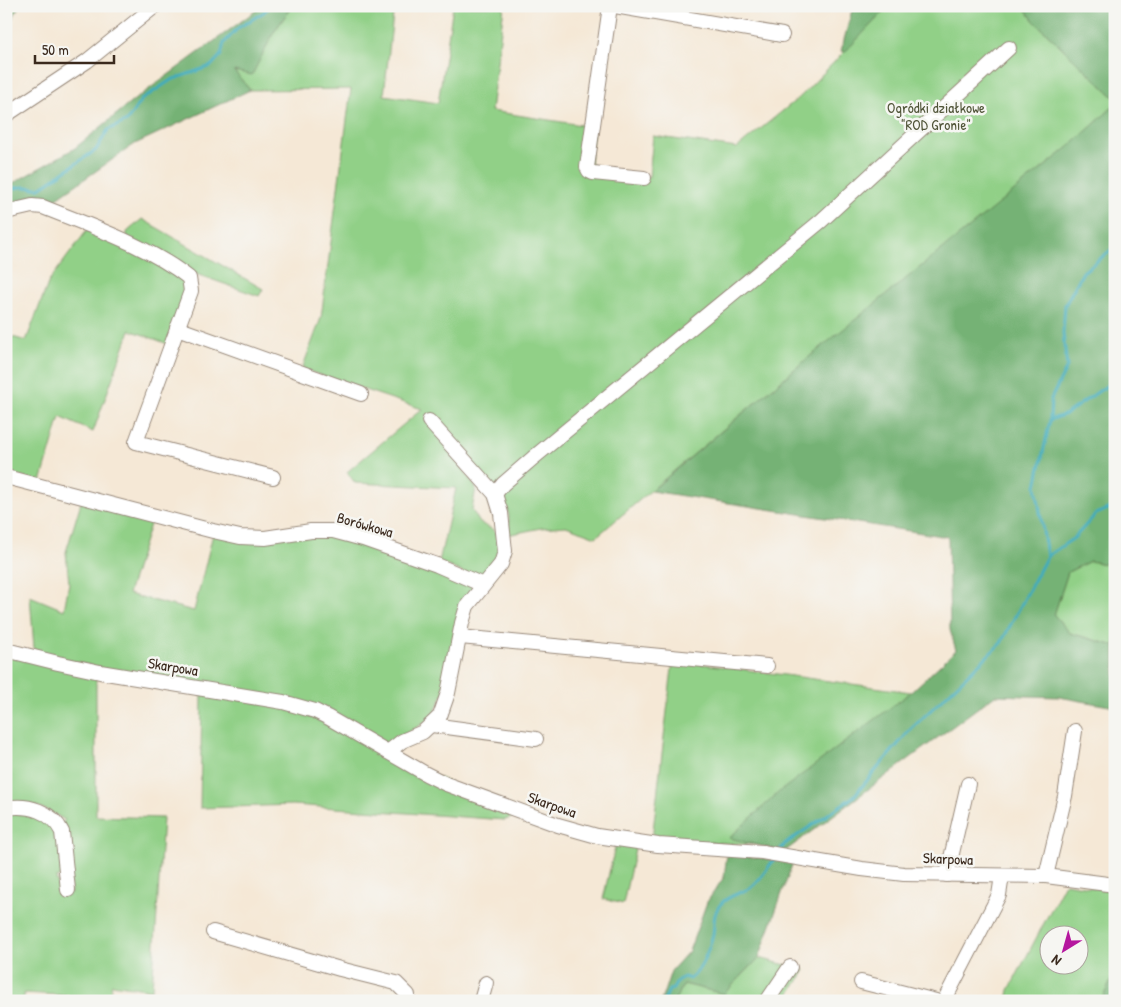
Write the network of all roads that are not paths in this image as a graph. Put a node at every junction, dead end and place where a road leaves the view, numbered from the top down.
1 (155, 6) edge
2 (610, 6) edge
3 (615, 6) edge
4 (782, 35) dead end
5 (1009, 48) dead end
6 (6, 115) edge
7 (644, 178) dead end
8 (6, 212) edge
9 (177, 328) junction
10 (361, 394) dead end
11 (429, 421) dead end
12 (6, 477) edge
13 (273, 477) dead end
14 (495, 494) junction
15 (483, 585) junction
16 (460, 637) junction
17 (6, 650) edge
18 (767, 666) dead end
19 (432, 725) junction
20 (1075, 731) dead end
21 (536, 739) dead end
22 (388, 752) junction
23 (968, 784) dead end
24 (6, 808) edge
25 (947, 876) junction
26 (1002, 876) junction
27 (1046, 876) junction
28 (1115, 885) edge
29 (68, 890) dead end
30 (213, 932) dead end
31 (790, 967) dead end
32 (861, 982) dead end
33 (486, 983) dead end
34 (408, 1001) edge
35 (481, 1001) edge
36 (767, 1001) edge
37 (936, 1001) edge
38 (944, 1001) edge

1 - 6 street
2 - 7 street
3 - 4 street
5 - 14 street
8 - 9 street
9 - 10 street
9 - 13 street
11 - 14 street
12 - 15 street, Borówkowa
14 - 15 street
15 - 16 street
16 - 18 street
16 - 19 street
17 - 22 street, Skarpowa
19 - 21 street
19 - 22 street
20 - 27 street
22 - 25 street, Skarpowa
23 - 25 street
24 - 29 street
25 - 26 street, Skarpowa
26 - 27 street, Skarpowa
26 - 38 street
27 - 28 street, Skarpowa
30 - 34 street
31 - 36 street
32 - 37 street
33 - 35 street

